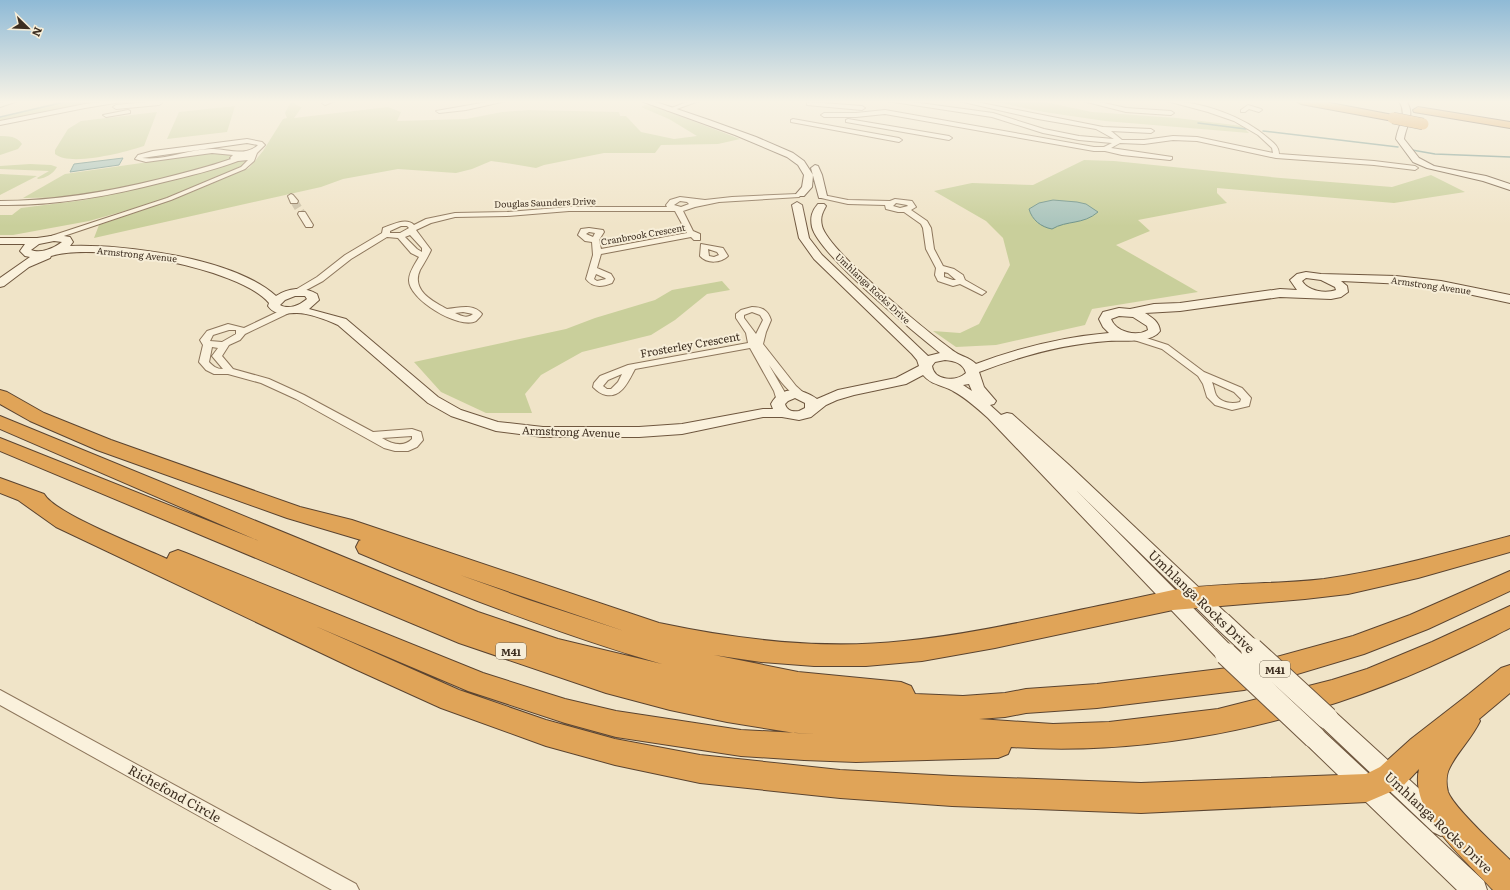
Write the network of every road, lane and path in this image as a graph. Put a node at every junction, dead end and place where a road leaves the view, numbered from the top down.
1 (235, 143) edge
2 (257, 143) edge
3 (761, 143) edge
4 (776, 143) edge
5 (1062, 143) edge
6 (1117, 143) edge
7 (1215, 143) edge
8 (1270, 143) edge
9 (1402, 143) edge
10 (1073, 145) junction
11 (1105, 149) junction
12 (1068, 151) dead end
13 (235, 156) junction
14 (1276, 156) junction
15 (251, 157) junction
16 (1170, 158) dead end
17 (1416, 165) junction
18 (1510, 187) edge
19 (797, 199) junction
20 (822, 201) junction
21 (0, 203) edge
22 (675, 207) junction
23 (691, 209) junction
24 (302, 214) tunnel mouth
25 (438, 219) junction
26 (405, 224) junction
27 (309, 225) dead end
28 (82, 227) junction
29 (413, 230) junction
30 (386, 234) junction
31 (695, 235) junction
32 (398, 236) junction
33 (44, 240) junction
34 (595, 240) dead end
35 (0, 241) edge
36 (68, 241) junction
37 (368, 244) junction
38 (0, 245) edge
39 (704, 246) dead end
40 (84, 249) junction
41 (26, 251) junction
42 (51, 252) junction
43 (597, 252) junction
44 (423, 256) junction
45 (24, 265) junction
46 (594, 270) dead end
47 (0, 276) edge
48 (1320, 277) junction
49 (1357, 278) junction
50 (320, 279) junction
51 (1297, 283) junction
52 (0, 284) edge
53 (254, 286) junction
54 (1342, 289) junction
55 (982, 292) dead end
56 (293, 293) junction
57 (1280, 293) junction
58 (1316, 294) junction
59 (313, 298) junction
60 (1508, 299) edge
61 (275, 304) junction
62 (1180, 307) junction
63 (292, 310) junction
64 (447, 312) dead end
65 (1129, 313) junction
66 (329, 317) junction
67 (1104, 320) junction
68 (233, 327) junction
69 (1154, 329) junction
70 (242, 332) junction
71 (1130, 336) junction
72 (1088, 338) junction
73 (208, 344) junction
74 (226, 344) junction
75 (756, 345) junction
76 (1051, 346) junction
77 (1164, 347) junction
78 (955, 357) junction
79 (926, 366) junction
80 (631, 367) dead end
81 (228, 372) junction
82 (973, 372) junction
83 (1201, 374) dead end
84 (900, 381) junction
85 (942, 381) junction
86 (802, 395) junction
87 (0, 396) edge
88 (836, 396) junction
89 (782, 404) junction
90 (812, 409) junction
91 (0, 422) edge
92 (371, 436) dead end
93 (0, 444) edge
94 (12, 490) edge
95 (295, 513) junction
96 (1510, 544) edge
97 (1510, 580) edge
98 (1198, 597) junction
99 (1173, 600) junction
100 (1510, 616) edge
101 (1510, 676) edge
102 (0, 697) edge
103 (1026, 701) junction
104 (1479, 703) junction
105 (1053, 737) junction
106 (1379, 783) junction
107 (1510, 884) edge
108 (1510, 889) edge
109 (350, 890) edge
110 (1475, 890) edge

1 - 13 street
2 - 15 street
3 - 19 street, Umhlanga Rocks Drive
4 - 20 street, Umhlanga Rocks Drive
5 - 10 street
6 - 11 street
7 - 14 street
8 - 14 street
9 - 17 street
10 - 11 street
10 - 12 street
11 - 16 street
13 - 15 street
13 - 21 street
14 - 17 street
15 - 28 street
17 - 18 street
19 - 20 street
19 - 20 street
19 - 23 street
19 - 79 street, Umhlanga Rocks Drive
20 - 55 street
20 - 78 street, Umhlanga Rocks Drive
22 - 23 street, Douglas Saunders Drive
22 - 25 street, Douglas Saunders Drive
22 - 31 street, Cranbrook Crescent
23 - 31 street, Cranbrook Crescent
24 - 27 street
25 - 26 street, Douglas Saunders Drive
25 - 29 street, Douglas Saunders Drive
26 - 29 street
26 - 30 street, Douglas Saunders Drive
28 - 33 street
28 - 36 street
29 - 32 street, Douglas Saunders Drive
29 - 44 street
30 - 32 street
30 - 37 street
31 - 39 street, Cranbrook Crescent
31 - 43 street, Cranbrook Crescent
32 - 37 street
32 - 44 street
33 - 35 street
33 - 36 street, Armstrong Avenue
33 - 41 street
34 - 43 street, Cranbrook Crescent
36 - 40 street, Armstrong Avenue
36 - 42 street
37 - 50 street
38 - 41 street
40 - 42 street, Armstrong Avenue
40 - 45 street
40 - 53 street, Armstrong Avenue
41 - 42 street, Armstrong Avenue
41 - 47 street
42 - 45 street
43 - 46 street, Cranbrook Crescent
44 - 64 street
45 - 52 street
48 - 49 street, Armstrong Avenue
48 - 51 street, Armstrong Avenue
48 - 54 street, Armstrong Avenue
49 - 54 street, Armstrong Avenue
49 - 60 street, Armstrong Avenue
50 - 56 street
50 - 59 street
51 - 57 street, Armstrong Avenue
51 - 58 street, Armstrong Avenue
53 - 56 street, Armstrong Avenue
53 - 61 street, Armstrong Avenue
54 - 58 street, Armstrong Avenue
56 - 59 street, Armstrong Avenue
56 - 61 street
57 - 58 street, Armstrong Avenue
57 - 62 street, Armstrong Avenue
59 - 63 street
59 - 66 street, Armstrong Avenue
61 - 63 street, Armstrong Avenue
61 - 68 street
62 - 65 street, Armstrong Avenue
62 - 69 street, Armstrong Avenue
63 - 66 street, Armstrong Avenue
63 - 70 street
65 - 67 street, Armstrong Avenue
65 - 69 street, Armstrong Avenue
66 - 89 street, Armstrong Avenue
67 - 71 street
67 - 72 street, Armstrong Avenue
68 - 70 street
68 - 73 street
69 - 71 street, Armstrong Avenue
69 - 77 street
70 - 74 street
71 - 72 street, Armstrong Avenue
71 - 77 street
72 - 76 street, Armstrong Avenue
73 - 74 street
73 - 81 street
74 - 81 street
75 - 80 street, Frosterley Crescent
75 - 86 street
75 - 89 street, Frosterley Crescent
76 - 78 street, Armstrong Avenue
76 - 82 street, Armstrong Avenue
77 - 83 street
78 - 79 street, Armstrong Avenue
78 - 82 street, Umhlanga Rocks Drive
79 - 84 street
79 - 85 street, Umhlanga Rocks Drive
81 - 92 street
82 - 85 street, Armstrong Avenue
82 - 98 street, Umhlanga Rocks Drive
84 - 85 street
84 - 88 street
85 - 99 street, Umhlanga Rocks Drive
86 - 88 street
86 - 89 street
86 - 90 street
87 - 95 highway
88 - 90 street
89 - 90 street
91 - 103 highway, M41
93 - 105 highway, M41
94 - 105 highway
94 - 106 highway
95 - 99 highway
95 - 103 highway
96 - 98 highway
97 - 103 highway, M41
98 - 99 highway
98 - 106 street, Umhlanga Rocks Drive, bridge
99 - 106 street, Umhlanga Rocks Drive, bridge
100 - 105 highway, M41
101 - 104 highway
102 - 109 street, Richefond Circle
104 - 106 highway
104 - 107 highway
106 - 108 street, Umhlanga Rocks Drive
106 - 110 street, Umhlanga Rocks Drive

